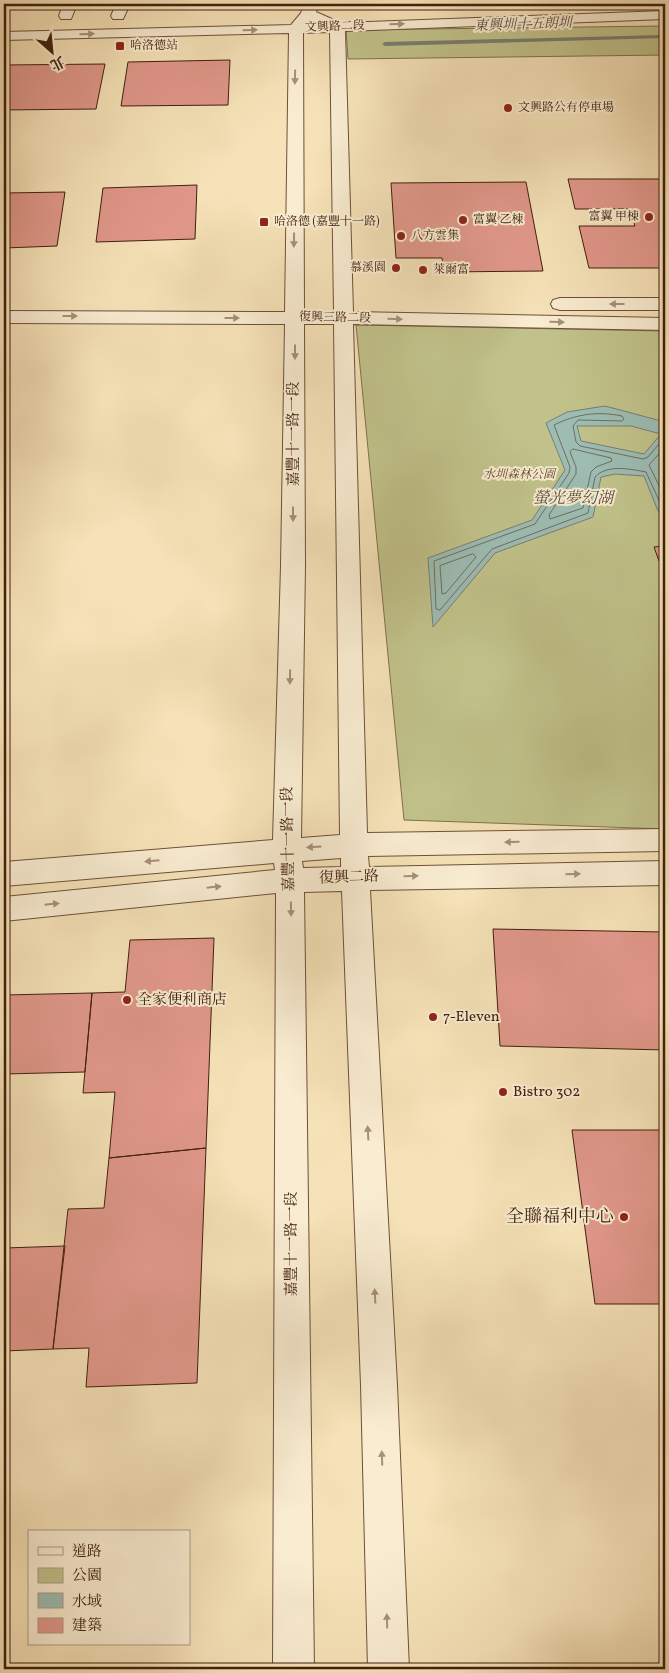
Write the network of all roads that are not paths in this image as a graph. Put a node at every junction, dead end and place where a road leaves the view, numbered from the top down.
1 (310, 9) edge
2 (68, 10) edge
3 (121, 10) edge
4 (48, 16) dead end
5 (83, 16) dead end
6 (101, 16) dead end
7 (138, 16) dead end
8 (665, 16) edge
9 (337, 20) junction
10 (293, 21) junction
11 (4, 36) edge
12 (518, 303) dead end
13 (4, 304) edge
14 (538, 304) dead end
15 (665, 304) edge
16 (344, 310) junction
17 (293, 311) junction
18 (4, 317) edge
19 (665, 324) edge
20 (665, 840) edge
21 (354, 844) junction
22 (287, 849) junction
23 (665, 872) edge
24 (4, 874) edge
25 (357, 877) junction
26 (290, 880) junction
27 (4, 909) edge
28 (294, 1669) edge
29 (389, 1669) edge

1 - 9 street
1 - 10 street
2 - 4 street
2 - 5 street
3 - 6 street
3 - 7 street
9 -> 8 street, 文興路二段
9 - 10 street, 文興路二段
9 - 16 street
11 -> 10 street, 文興路二段
10 -> 17 street, 嘉豐十一路一段
12 - 16 street, 復興三路二段
13 - 17 street, 復興三路二段
15 -> 14 street
16 - 17 street, 復興三路二段
16 -> 19 street, 復興三路二段
16 - 21 street
18 -> 17 street, 復興三路二段
17 -> 22 street, 嘉豐十一路一段
20 -> 21 street
21 -> 22 street
21 - 25 street
22 -> 24 street
22 - 26 street, 嘉豐十一路一段
25 -> 23 street, 復興二路
25 - 26 street, 復興二路
29 -> 25 street
27 -> 26 street, 復興二路
26 -> 28 street, 嘉豐十一路一段

